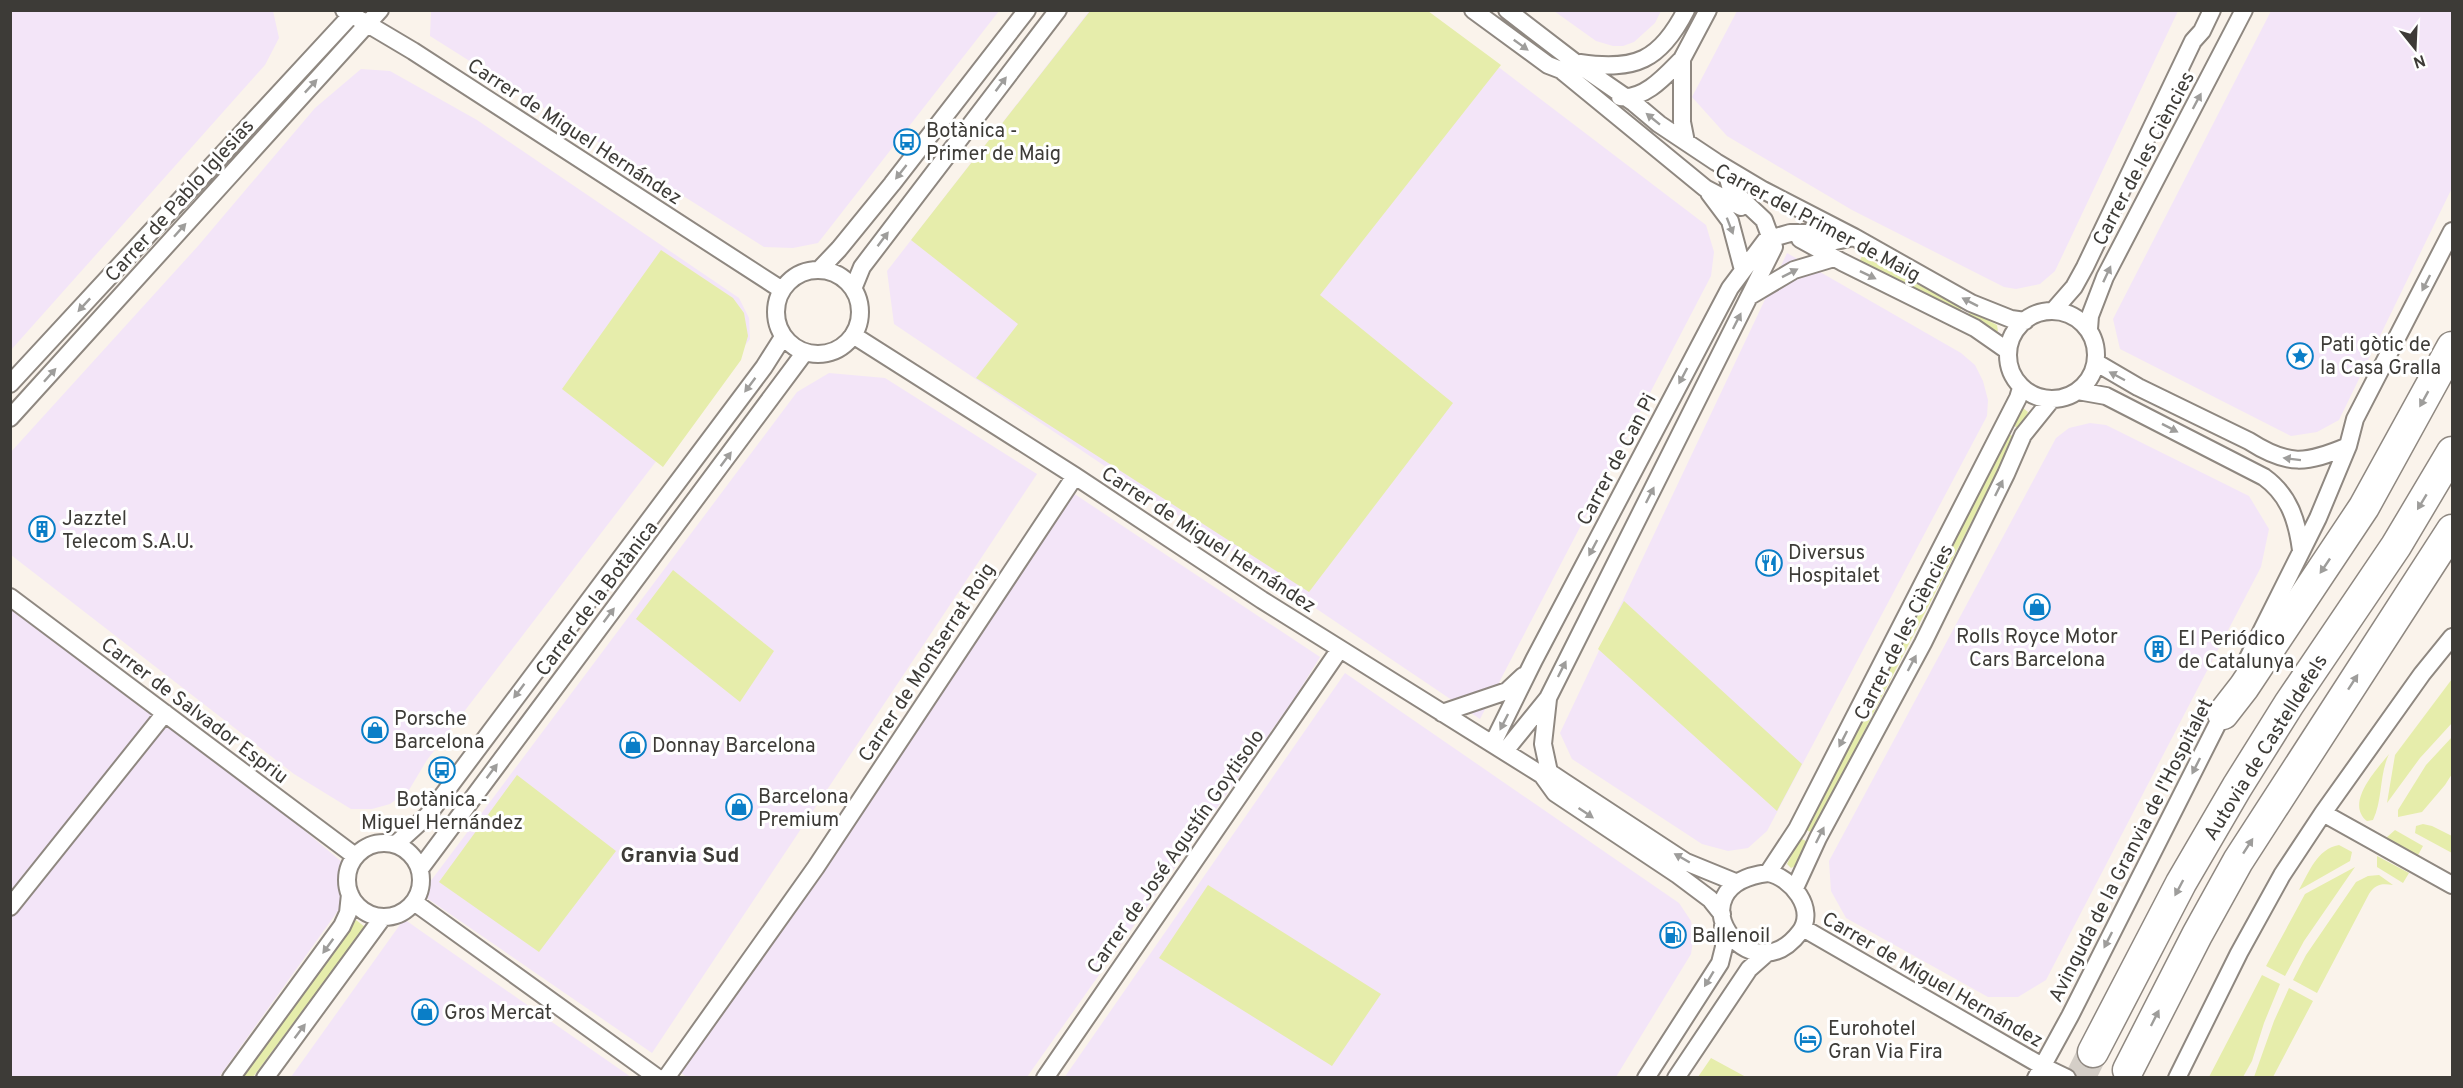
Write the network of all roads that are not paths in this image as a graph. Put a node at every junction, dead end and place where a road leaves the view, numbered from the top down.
1 (380, 10) edge
2 (1027, 10) edge
3 (1058, 10) edge
4 (1473, 10) edge
5 (1507, 10) edge
6 (1686, 10) edge
7 (1708, 10) edge
8 (2212, 10) edge
9 (2244, 10) edge
10 (351, 12) edge
11 (368, 24) junction
12 (1682, 59) junction
13 (1568, 67) junction
14 (1626, 98) junction
15 (1686, 142) junction
16 (1725, 168) junction
17 (1705, 188) junction
18 (1764, 220) junction
19 (2452, 231) edge
20 (1790, 233) junction
21 (1854, 237) junction
22 (1771, 239) junction
23 (1834, 258) junction
24 (819, 270) junction
25 (1743, 270) junction
26 (853, 289) junction
27 (782, 290) junction
28 (1750, 296) junction
29 (2053, 311) junction
30 (2025, 321) junction
31 (2089, 329) junction
32 (853, 335) junction
33 (783, 337) junction
34 (2452, 347) edge
35 (2008, 351) junction
36 (805, 352) junction
37 (2097, 363) junction
38 (10, 384) edge
39 (2021, 388) junction
40 (2078, 391) junction
41 (2052, 399) junction
42 (10, 418) edge
43 (2348, 446) junction
44 (2452, 452) edge
45 (1075, 477) junction
46 (2452, 530) edge
47 (2301, 550) junction
48 (10, 597) edge
49 (2452, 637) edge
50 (1340, 649) junction
51 (1531, 670) junction
52 (1548, 698) junction
53 (165, 713) junction
54 (1442, 713) junction
55 (2223, 714) junction
56 (1499, 747) junction
57 (1546, 774) junction
58 (2324, 813) junction
59 (396, 844) junction
60 (355, 856) junction
61 (420, 869) junction
62 (1768, 873) junction
63 (1735, 882) junction
64 (2452, 885) edge
65 (1795, 888) junction
66 (350, 894) junction
67 (414, 902) junction
68 (10, 907) edge
69 (384, 917) junction
70 (1722, 919) junction
71 (1803, 928) junction
72 (1767, 953) junction
73 (2093, 1052) tunnel mouth
74 (2128, 1070) dead end
75 (2039, 1072) edge
76 (231, 1077) edge
77 (265, 1077) edge
78 (658, 1077) edge
79 (666, 1077) edge
80 (1045, 1077) edge
81 (1646, 1077) edge
82 (1676, 1077) edge
83 (2067, 1077) edge
84 (2177, 1077) edge

1 - 11 street, Carrer de Pablo Iglesias
2 -> 24 street
26 -> 3 street
4 -> 13 street, Carrer del Primer de Maig
5 - 13 street, Carrer del Primer de Maig
6 - 13 street
7 - 12 street
8 - 29 street, Carrer de les Ciències
31 -> 9 street, Carrer de les Ciències
10 - 11 street, Carrer de Miguel Hernández
10 -> 38 street, Carrer de Pablo Iglesias
11 - 27 street, Carrer de Miguel Hernández
42 -> 11 street, Carrer de Pablo Iglesias
12 - 14 street
12 - 15 street
13 - 14 street, Carrer del Primer de Maig
13 - 17 street, Carrer del Primer de Maig
15 -> 14 street, Carrer del Primer de Maig
15 - 16 street, Carrer del Primer de Maig
16 - 18 street
16 - 21 street, Carrer del Primer de Maig
17 - 18 street, Carrer del Primer de Maig
17 -> 25 street
18 - 20 street, Carrer del Primer de Maig
18 - 22 street
19 -> 43 street, Avinguda de la Granvia de l'Hospitalet
20 - 21 street, Carrer de Can Pi
20 - 22 street, Carrer de Can Pi
20 - 23 street, Carrer del Primer de Maig
30 -> 21 street, Carrer del Primer de Maig
22 - 25 street, Carrer de Can Pi
22 - 28 street
28 -> 23 street
23 -> 35 street, Carrer del Primer de Maig
24 - 26 street
24 - 27 street
25 -> 51 street, Carrer de Can Pi
26 - 32 street
27 - 33 street
52 -> 28 street
29 - 30 street
29 - 31 street
30 - 35 street
31 - 37 street
32 - 36 street
32 - 45 street, Carrer de Miguel Hernández
33 - 36 street
33 -> 59 street, Carrer de la Botànica
34 -> 55 highway
35 - 39 street
61 -> 36 street, Carrer de la Botànica
37 - 40 street
43 -> 37 street
39 - 41 street
39 -> 62 street, Carrer de les Ciències
40 - 41 street
40 -> 47 street
65 -> 41 street, Carrer de les Ciències
43 - 47 street, Avinguda de la Granvia de l'Hospitalet
44 -> 73 highway, Autovia de Castelldefels
45 - 50 street, Carrer de Miguel Hernández
45 - 79 street, Carrer de Montserrat Roig
74 -> 46 highway, Autovia de Castelldefels
47 - 55 street, Avinguda de la Granvia de l'Hospitalet
48 - 53 street, Carrer de Salvador Espriu
49 - 58 street
50 - 54 street, Carrer de Miguel Hernández
50 - 80 street, Carrer de José Agustín Goytisolo
51 - 54 street, Carrer de Can Pi
51 -> 56 street, Carrer de Can Pi
52 - 56 street
52 - 57 street
53 - 60 street, Carrer de Salvador Espriu
53 - 68 street
54 - 56 street, Carrer de Miguel Hernández
55 -> 75 street, Avinguda de la Granvia de l'Hospitalet
56 - 57 street, Carrer de Miguel Hernández
63 -> 57 street, Carrer de Miguel Hernández
57 -> 70 street, Carrer de Miguel Hernández
58 - 64 street
58 - 84 street
59 - 60 street
59 - 61 street
60 - 66 street
61 - 67 street
62 - 63 street
62 - 65 street
63 - 70 street
65 - 71 street
66 - 69 street
66 -> 76 street
67 - 69 street
67 - 78 street
77 -> 69 street
70 - 72 street
70 -> 81 street
71 - 72 street
71 - 75 street, Carrer de Miguel Hernández
72 - 82 street
75 - 83 street

